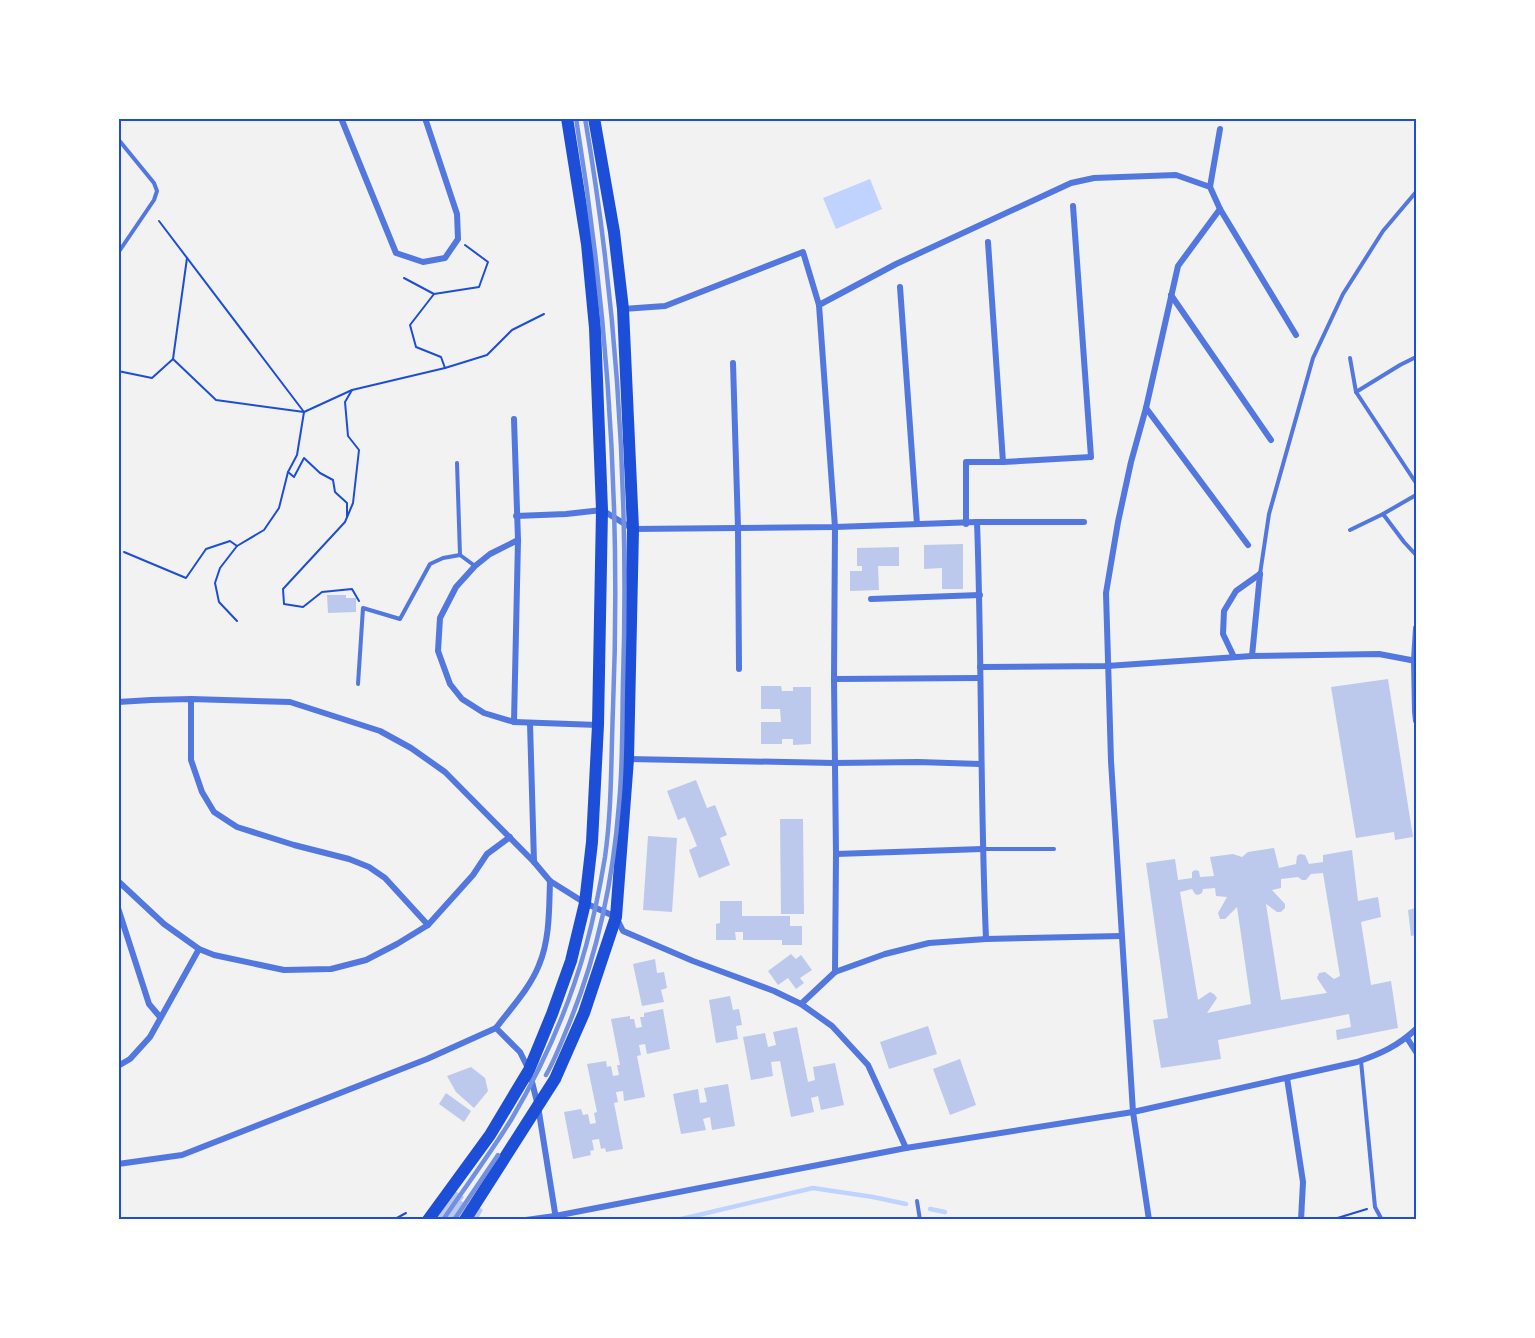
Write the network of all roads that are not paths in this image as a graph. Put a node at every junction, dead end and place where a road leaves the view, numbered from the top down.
1 (341, 118) edge
2 (425, 118) edge
3 (567, 118) edge
4 (594, 118) edge
5 (1220, 129) dead end
6 (118, 139) edge
7 (1210, 187) junction
8 (1416, 192) edge
9 (1073, 206) dead end
10 (1220, 209) junction
11 (988, 242) dead end
12 (118, 253) edge
13 (900, 287) dead end
14 (1171, 295) junction
15 (819, 305) junction
16 (623, 309) junction
17 (1296, 335) dead end
18 (1416, 357) edge
19 (1350, 358) dead end
20 (733, 363) dead end
21 (1356, 392) junction
22 (1146, 408) junction
23 (514, 419) dead end
24 (1271, 440) dead end
25 (1003, 462) junction
26 (456, 463) dead end
27 (1416, 483) edge
28 (1416, 495) edge
29 (602, 510) junction
30 (1383, 514) junction
31 (516, 516) junction
32 (977, 522) junction
33 (1084, 522) dead end
34 (916, 524) junction
35 (966, 524) junction
36 (835, 527) junction
37 (738, 528) junction
38 (633, 529) junction
39 (1350, 530) dead end
40 (518, 540) junction
41 (1248, 545) dead end
42 (460, 555) junction
43 (1416, 555) edge
44 (475, 566) junction
45 (1260, 574) junction
46 (980, 595) junction
47 (871, 599) dead end
48 (1416, 628) edge
49 (1252, 656) junction
50 (1234, 657) junction
51 (1415, 660) edge
52 (1107, 666) junction
53 (980, 667) junction
54 (739, 669) dead end
55 (980, 678) junction
56 (834, 680) junction
57 (358, 684) dead end
58 (191, 699) junction
59 (118, 702) edge
60 (514, 722) junction
61 (1416, 722) edge
62 (530, 723) junction
63 (598, 725) junction
64 (628, 759) junction
65 (834, 763) junction
66 (980, 764) junction
67 (510, 837) junction
68 (982, 849) junction
69 (1054, 849) dead end
70 (836, 854) junction
71 (534, 862) junction
72 (118, 881) edge
73 (550, 881) junction
74 (585, 903) junction
75 (118, 908) edge
76 (616, 917) junction
77 (428, 925) junction
78 (1121, 936) junction
79 (986, 939) junction
80 (199, 949) junction
81 (835, 972) junction
82 (801, 1004) junction
83 (160, 1017) junction
84 (496, 1028) junction
85 (1416, 1029) edge
86 (1407, 1038) junction
87 (1416, 1052) edge
88 (1360, 1061) junction
89 (118, 1066) edge
90 (529, 1070) junction
91 (1287, 1078) junction
92 (538, 1106) junction
93 (1132, 1112) junction
94 (906, 1148) junction
95 (118, 1164) edge
96 (917, 1201) dead end
97 (556, 1217) edge
98 (428, 1220) edge
99 (465, 1220) edge
100 (526, 1220) edge
101 (920, 1220) edge
102 (1149, 1220) edge
103 (1300, 1220) edge
104 (1382, 1220) edge

1 - 2 street
3 - 29 main road
4 - 16 main road
5 - 7 street
6 - 12 lane
7 - 10 street
7 - 15 street
8 - 45 lane
9 - 25 street
10 - 14 street
10 - 17 street
11 - 25 street
13 - 34 street
14 - 22 street
14 - 24 street
15 - 16 street
15 - 36 street
16 - 38 main road
18 - 21 lane
19 - 21 lane
20 - 37 street
21 - 27 lane
22 - 41 street
22 - 52 street
23 - 31 street
25 - 35 street
26 - 42 lane
28 - 30 lane
29 - 31 street
29 - 38 street
29 - 63 main road
30 - 39 lane
30 - 43 lane
31 - 40 street
32 - 33 street
32 - 35 street
32 - 46 street
34 - 35 street
34 - 36 street
36 - 37 street
36 - 56 street
37 - 38 street
37 - 54 street
38 - 64 main road
40 - 44 street
40 - 60 street
42 - 44 lane
42 - 57 lane
44 - 60 street
45 - 49 street
45 - 50 street
46 - 47 street
46 - 53 street
48 - 51 street
49 - 50 street
49 - 51 street
50 - 52 street
51 - 61 street
52 - 53 street
52 - 78 street
53 - 55 street
55 - 56 street
55 - 66 street
56 - 65 street
58 - 59 street
58 - 67 street
58 - 77 street
60 - 62 street
62 - 63 street
62 - 71 street
63 - 74 main road
64 - 65 street
64 - 76 main road
65 - 66 street
65 - 70 street
66 - 68 street
67 - 71 street
67 - 77 street
68 - 69 lane
68 - 70 street
68 - 79 street
70 - 81 street
71 - 73 street
72 - 80 street
73 - 74 street
73 - 84 street
74 - 76 street
74 - 90 main road
75 - 83 street
76 - 82 street
76 - 92 main road
77 - 80 street
78 - 79 street
78 - 93 street
79 - 81 street
80 - 83 street
81 - 82 street
82 - 94 street
83 - 89 street
84 - 90 street
84 - 95 street
85 - 86 street
86 - 87 street
86 - 88 street
88 - 91 street
88 - 104 lane
90 - 92 street
90 - 98 main road
91 - 93 street
91 - 103 street
92 - 97 street
92 - 99 main road
93 - 94 street
93 - 102 street
94 - 97 street
96 - 101 lane
97 - 100 street

